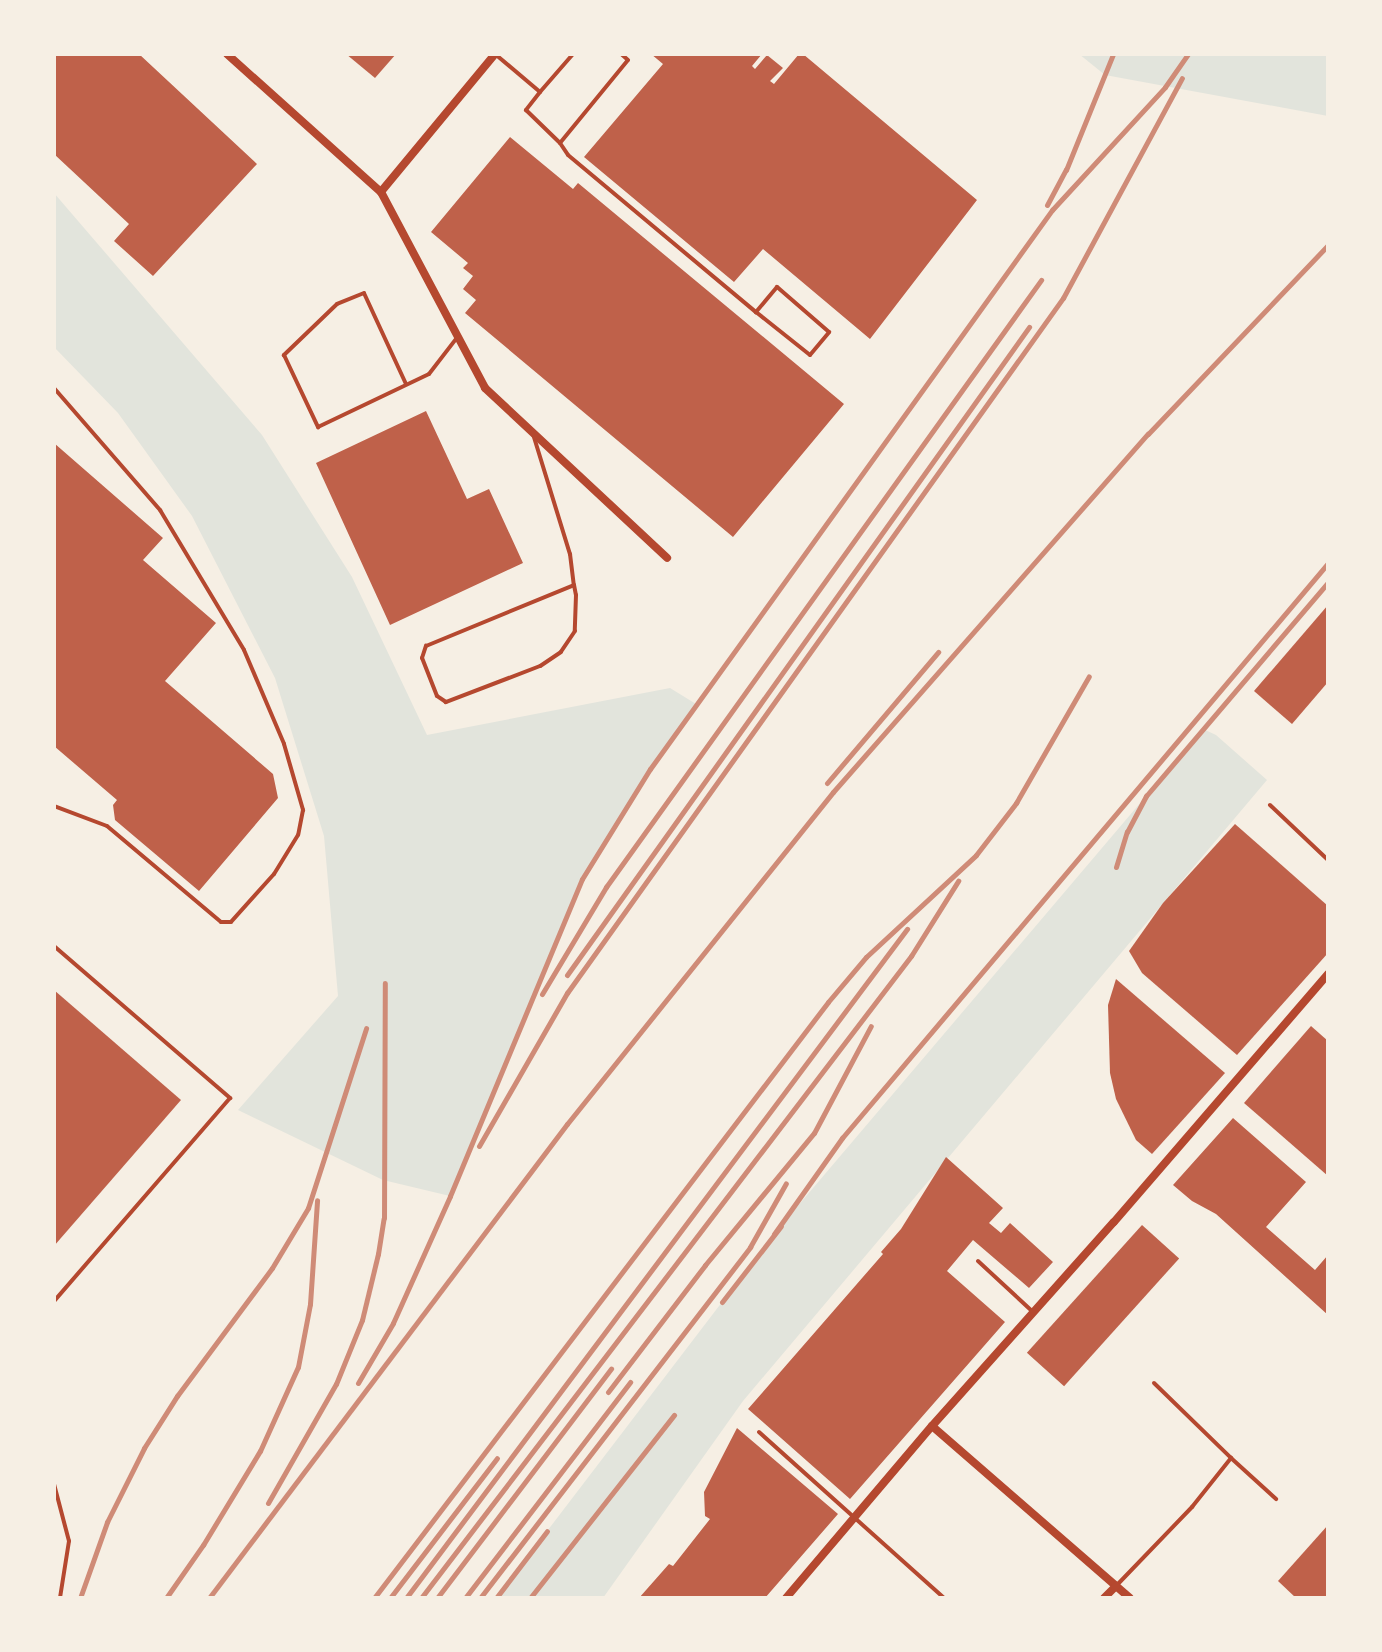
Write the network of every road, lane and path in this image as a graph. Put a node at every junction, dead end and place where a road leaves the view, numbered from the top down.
1 (227, 54) edge
2 (495, 54) edge
3 (573, 54) edge
4 (621, 54) edge
5 (540, 92) junction
6 (560, 143) junction
7 (381, 192) junction
8 (756, 312) junction
9 (458, 337) junction
10 (406, 384) junction
11 (54, 388) edge
12 (532, 432) junction
13 (667, 558) dead end
14 (574, 585) junction
15 (1270, 805) dead end
16 (54, 806) edge
17 (1328, 860) edge
18 (54, 946) edge
19 (1328, 974) edge
20 (978, 1261) dead end
21 (54, 1301) edge
22 (1033, 1312) junction
23 (1154, 1383) dead end
24 (932, 1426) junction
25 (759, 1432) dead end
26 (1231, 1458) junction
27 (54, 1484) edge
28 (1276, 1499) dead end
29 (854, 1519) junction
30 (1116, 1586) junction
31 (60, 1598) edge
32 (786, 1598) edge
33 (944, 1598) edge
34 (1104, 1598) edge
35 (1130, 1598) edge

1 - 7 street
2 - 5 lane
2 - 7 street
3 - 5 lane
4 - 6 lane
5 - 6 lane
6 - 8 lane
7 - 9 street
8 - 8 lane
9 - 10 lane
9 - 12 street
10 - 10 lane
11 - 16 lane
12 - 13 street
12 - 14 lane
14 - 14 lane
15 - 17 lane
18 - 21 lane
19 - 22 street
20 - 22 lane
22 - 24 street
23 - 26 lane
24 - 29 street
24 - 30 street
25 - 29 lane
26 - 28 lane
26 - 30 lane
27 - 31 lane
29 - 32 street
29 - 33 lane
30 - 34 street
30 - 35 street

